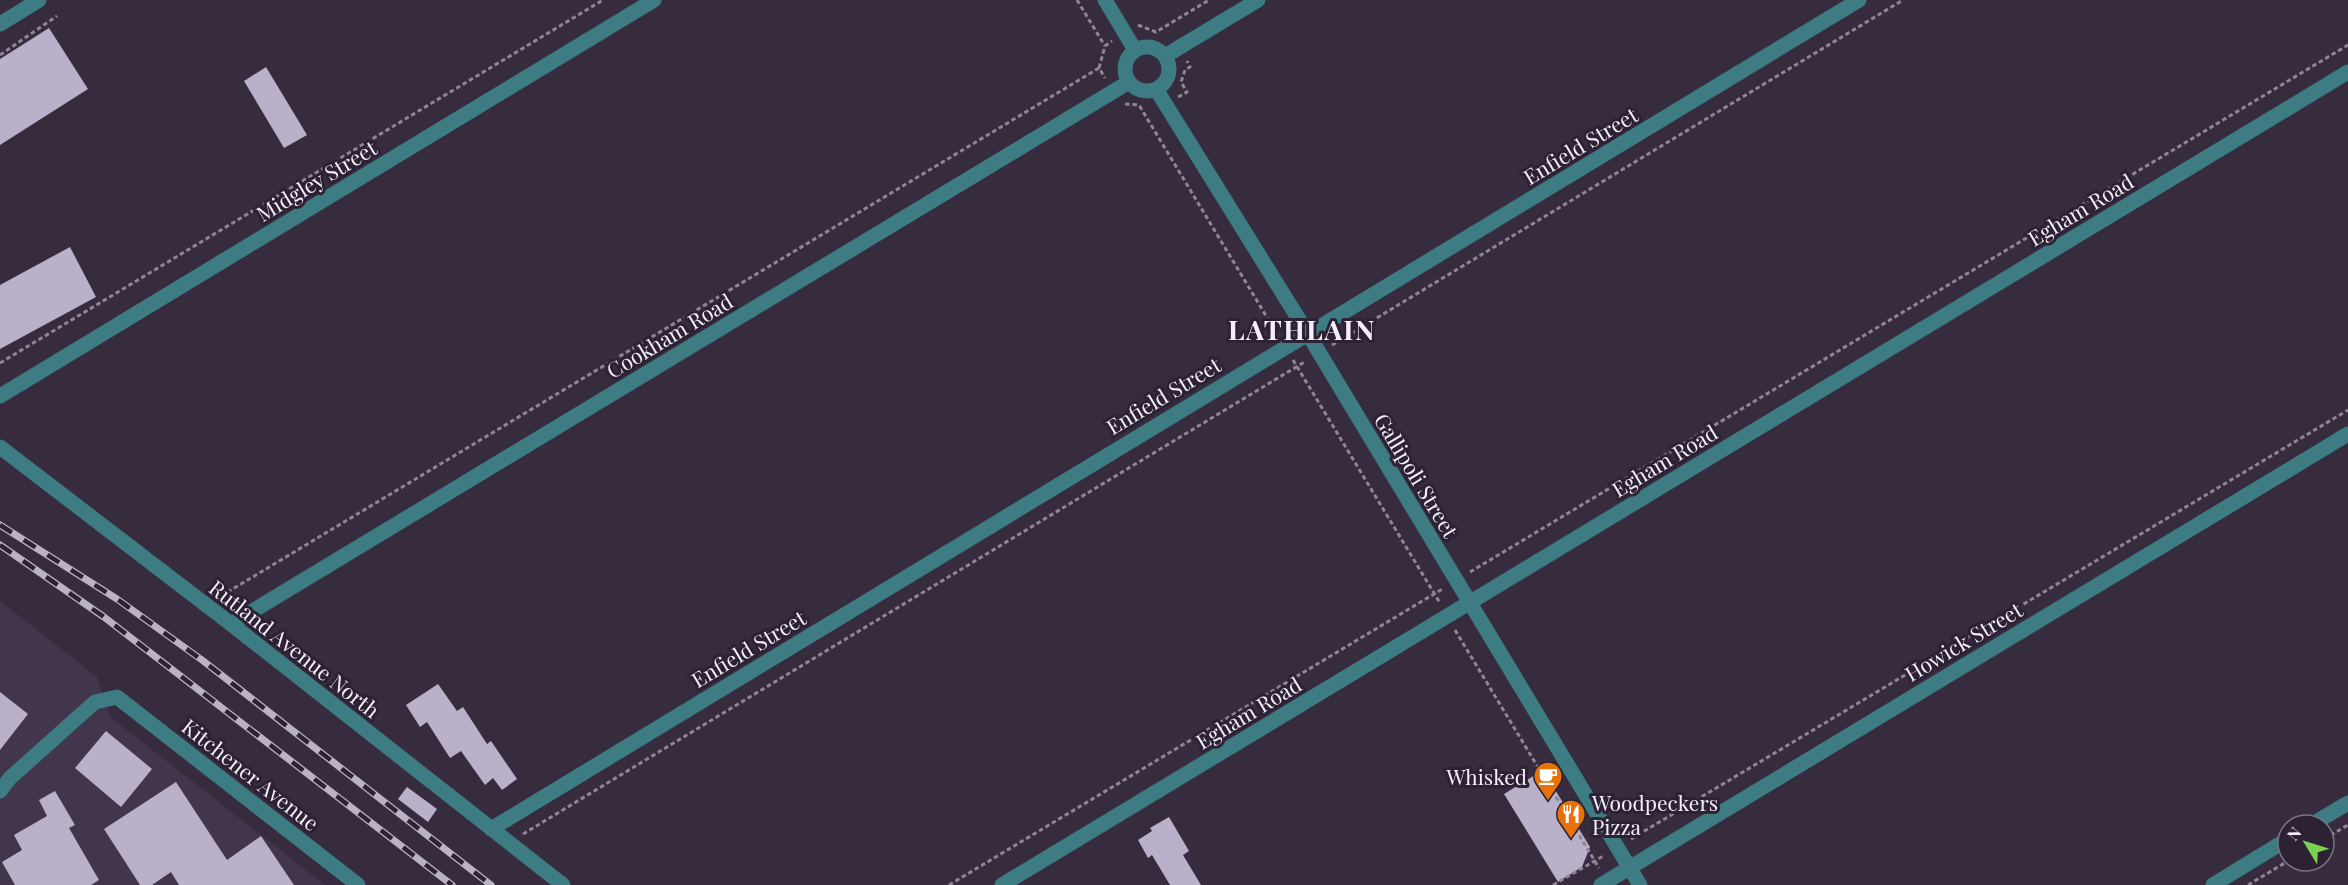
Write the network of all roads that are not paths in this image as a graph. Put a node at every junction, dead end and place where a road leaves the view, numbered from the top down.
1 (39, 0) edge
2 (654, 0) edge
3 (1105, 0) edge
4 (1258, 0) edge
5 (1859, 0) edge
6 (0, 24) edge
7 (1136, 50) junction
8 (1165, 56) junction
9 (2348, 72) edge
10 (1129, 82) junction
11 (1156, 89) junction
12 (1308, 334) junction
13 (0, 396) edge
14 (2348, 434) edge
15 (0, 447) edge
16 (1469, 602) junction
17 (231, 624) junction
18 (5, 779) edge
19 (0, 791) edge
20 (2348, 803) edge
21 (2332, 813) edge
22 (491, 829) junction
23 (2276, 846) edge
24 (1629, 867) junction
25 (1604, 883) edge
26 (358, 885) edge
27 (563, 885) edge
28 (1002, 885) edge
29 (1640, 885) edge
30 (2213, 885) edge

1 - 6 street
2 - 13 street, Midgley Street
3 - 7 street
4 - 8 street
5 - 12 street, Enfield Street
7 - 8 street
7 - 10 street
8 - 11 street
9 - 16 street, Egham Road
10 - 11 street
10 - 17 street, Cookham Road
11 - 12 street, Gallipoli Street
12 - 16 street, Gallipoli Street
12 - 22 street, Enfield Street
14 - 24 street, Howick Street
15 - 17 street, Rutland Avenue North
16 - 24 street, Gallipoli Street
16 - 28 street, Egham Road
17 - 22 street, Rutland Avenue North
18 - 19 street
18 - 26 street, Kitchener Avenue
20 - 21 street
22 - 27 street, Rutland Avenue North
23 - 30 street
24 - 25 street, Howick Street
24 - 29 street, Gallipoli Street

